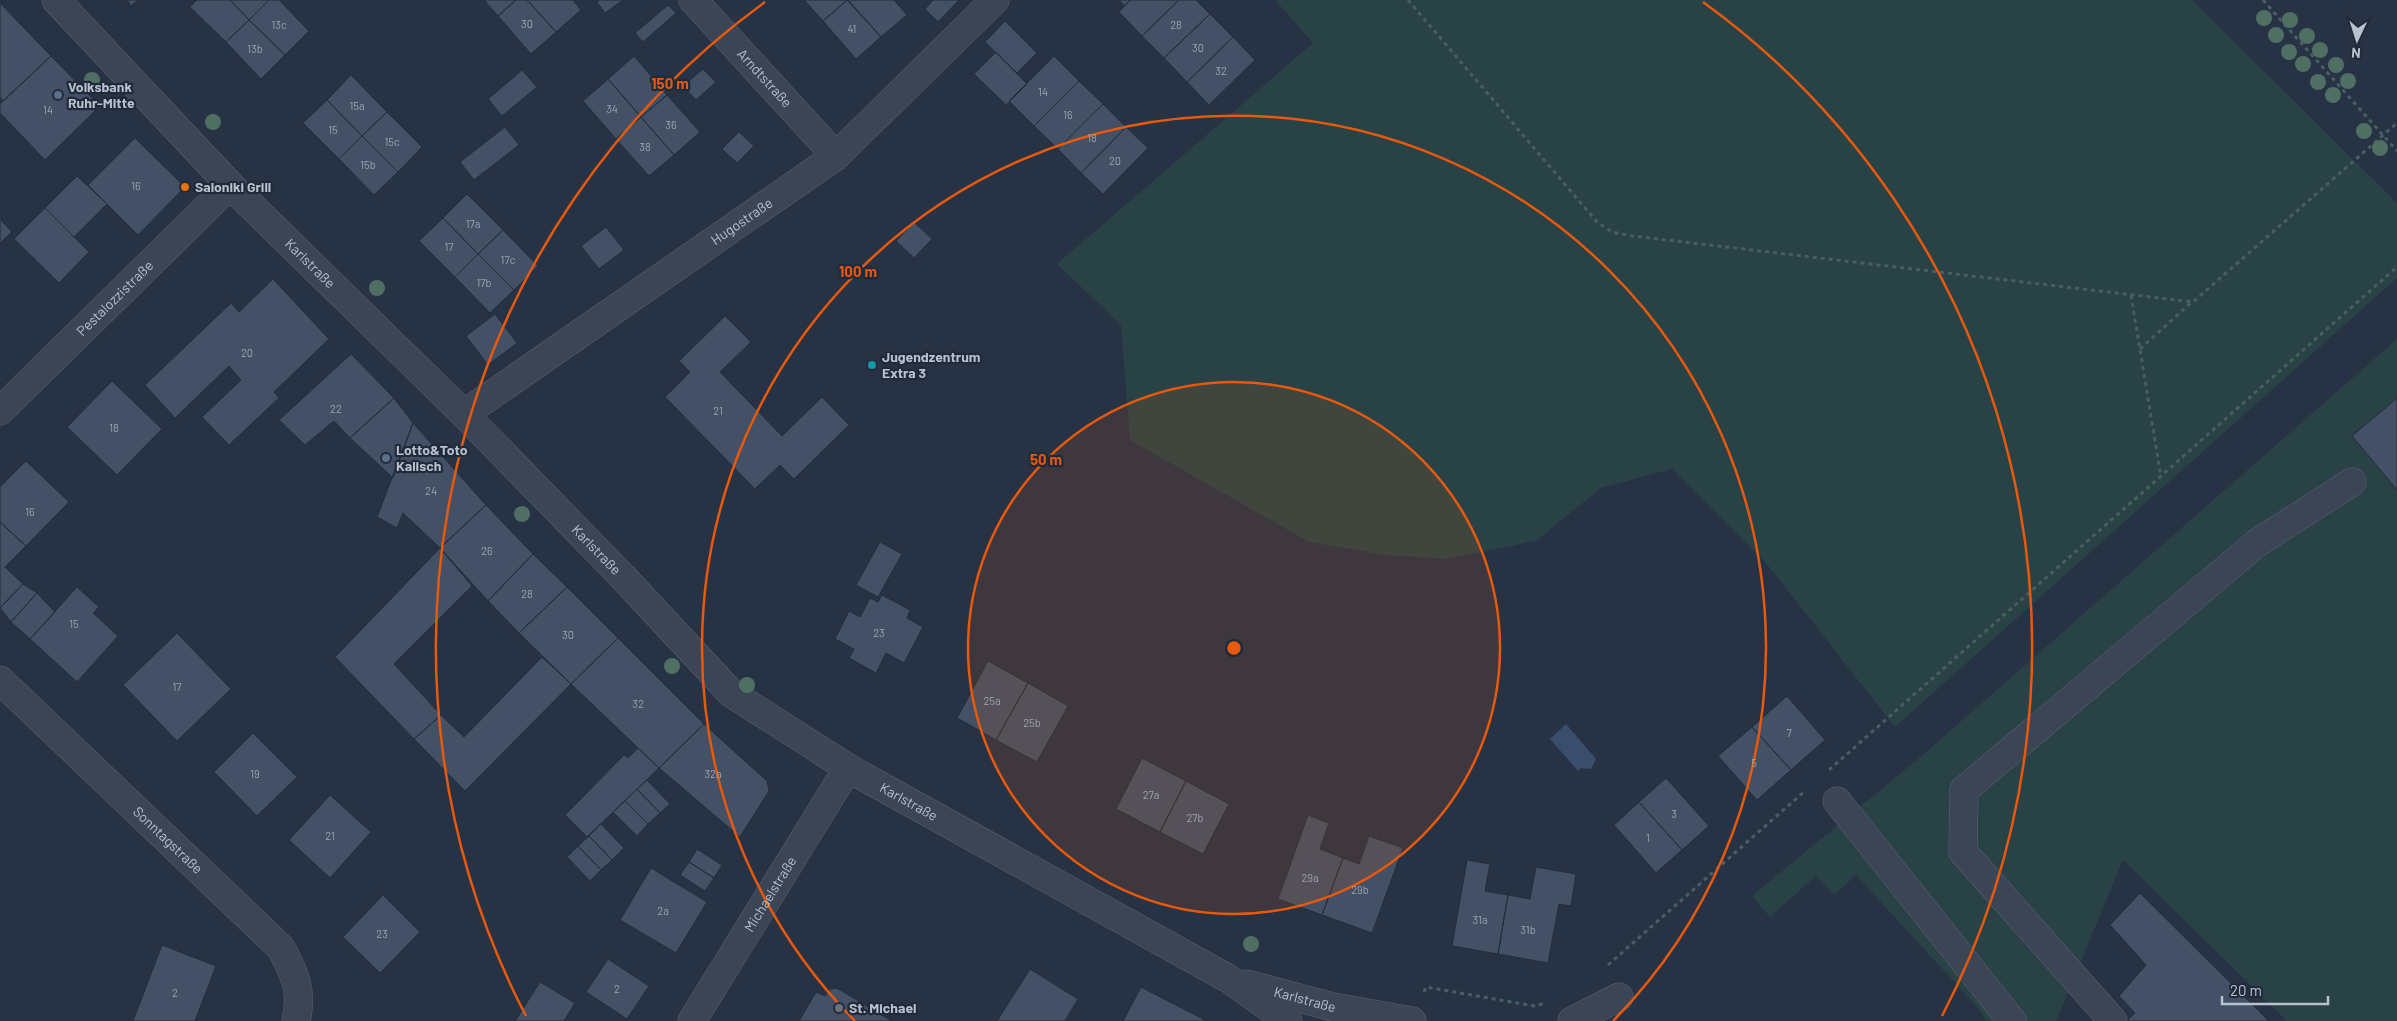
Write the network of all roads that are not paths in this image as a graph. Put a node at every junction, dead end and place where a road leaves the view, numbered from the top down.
1 (56, 0) edge
2 (693, 0) edge
3 (995, 0) edge
4 (836, 156) junction
5 (230, 185) junction
6 (0, 411) edge
7 (464, 414) junction
8 (2352, 482) dead end
9 (0, 680) edge
10 (848, 768) junction
11 (1837, 802) dead end
12 (1229, 979) junction
13 (1617, 1009) edge
14 (296, 1021) edge
15 (692, 1021) edge
16 (1288, 1021) edge
17 (1412, 1021) edge
18 (1572, 1021) edge
19 (2012, 1021) edge
20 (2113, 1021) edge

1 - 5 street, Karlstraße
2 - 4 street, Arndtstraße
3 - 4 street, Hugostraße
4 - 7 street, Hugostraße
5 - 6 street, Pestalozzistraße
5 - 7 street, Karlstraße
7 - 10 street, Karlstraße
8 - 20 street
9 - 14 street, Sonntagstraße
10 - 12 street, Karlstraße
10 - 15 street, Michaelstraße
11 - 19 street
12 - 16 street, Karlstraße
12 - 17 street, Karlstraße
13 - 18 street

